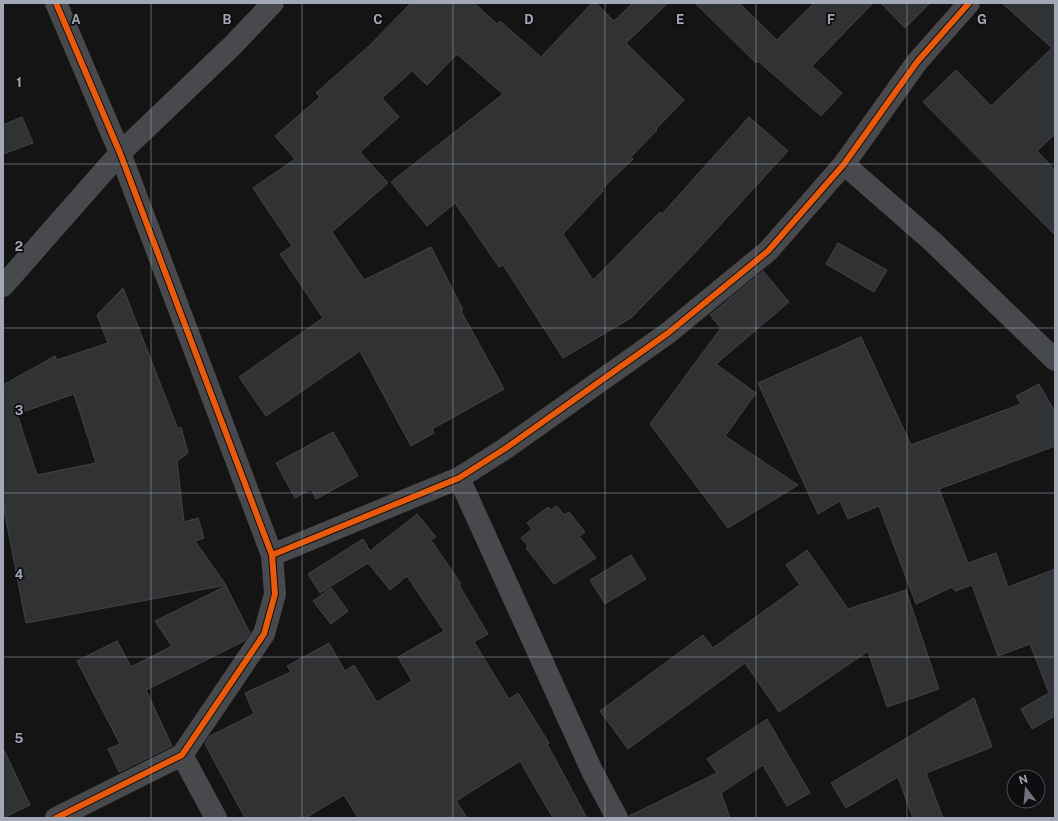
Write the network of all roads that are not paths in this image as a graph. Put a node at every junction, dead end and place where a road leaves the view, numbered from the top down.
1 (56, 3) edge
2 (273, 3) edge
3 (969, 3) edge
4 (120, 153) junction
5 (844, 164) junction
6 (3, 286) edge
7 (1055, 360) edge
8 (458, 478) junction
9 (272, 555) junction
10 (182, 755) junction
11 (56, 818) edge
12 (216, 818) edge
13 (617, 818) edge

1 - 4 street
2 - 4 street
3 - 5 street
4 - 6 street
4 - 9 street
5 - 7 street
5 - 8 street
8 - 9 street
8 - 13 street
9 - 10 street
10 - 11 street
10 - 12 street

